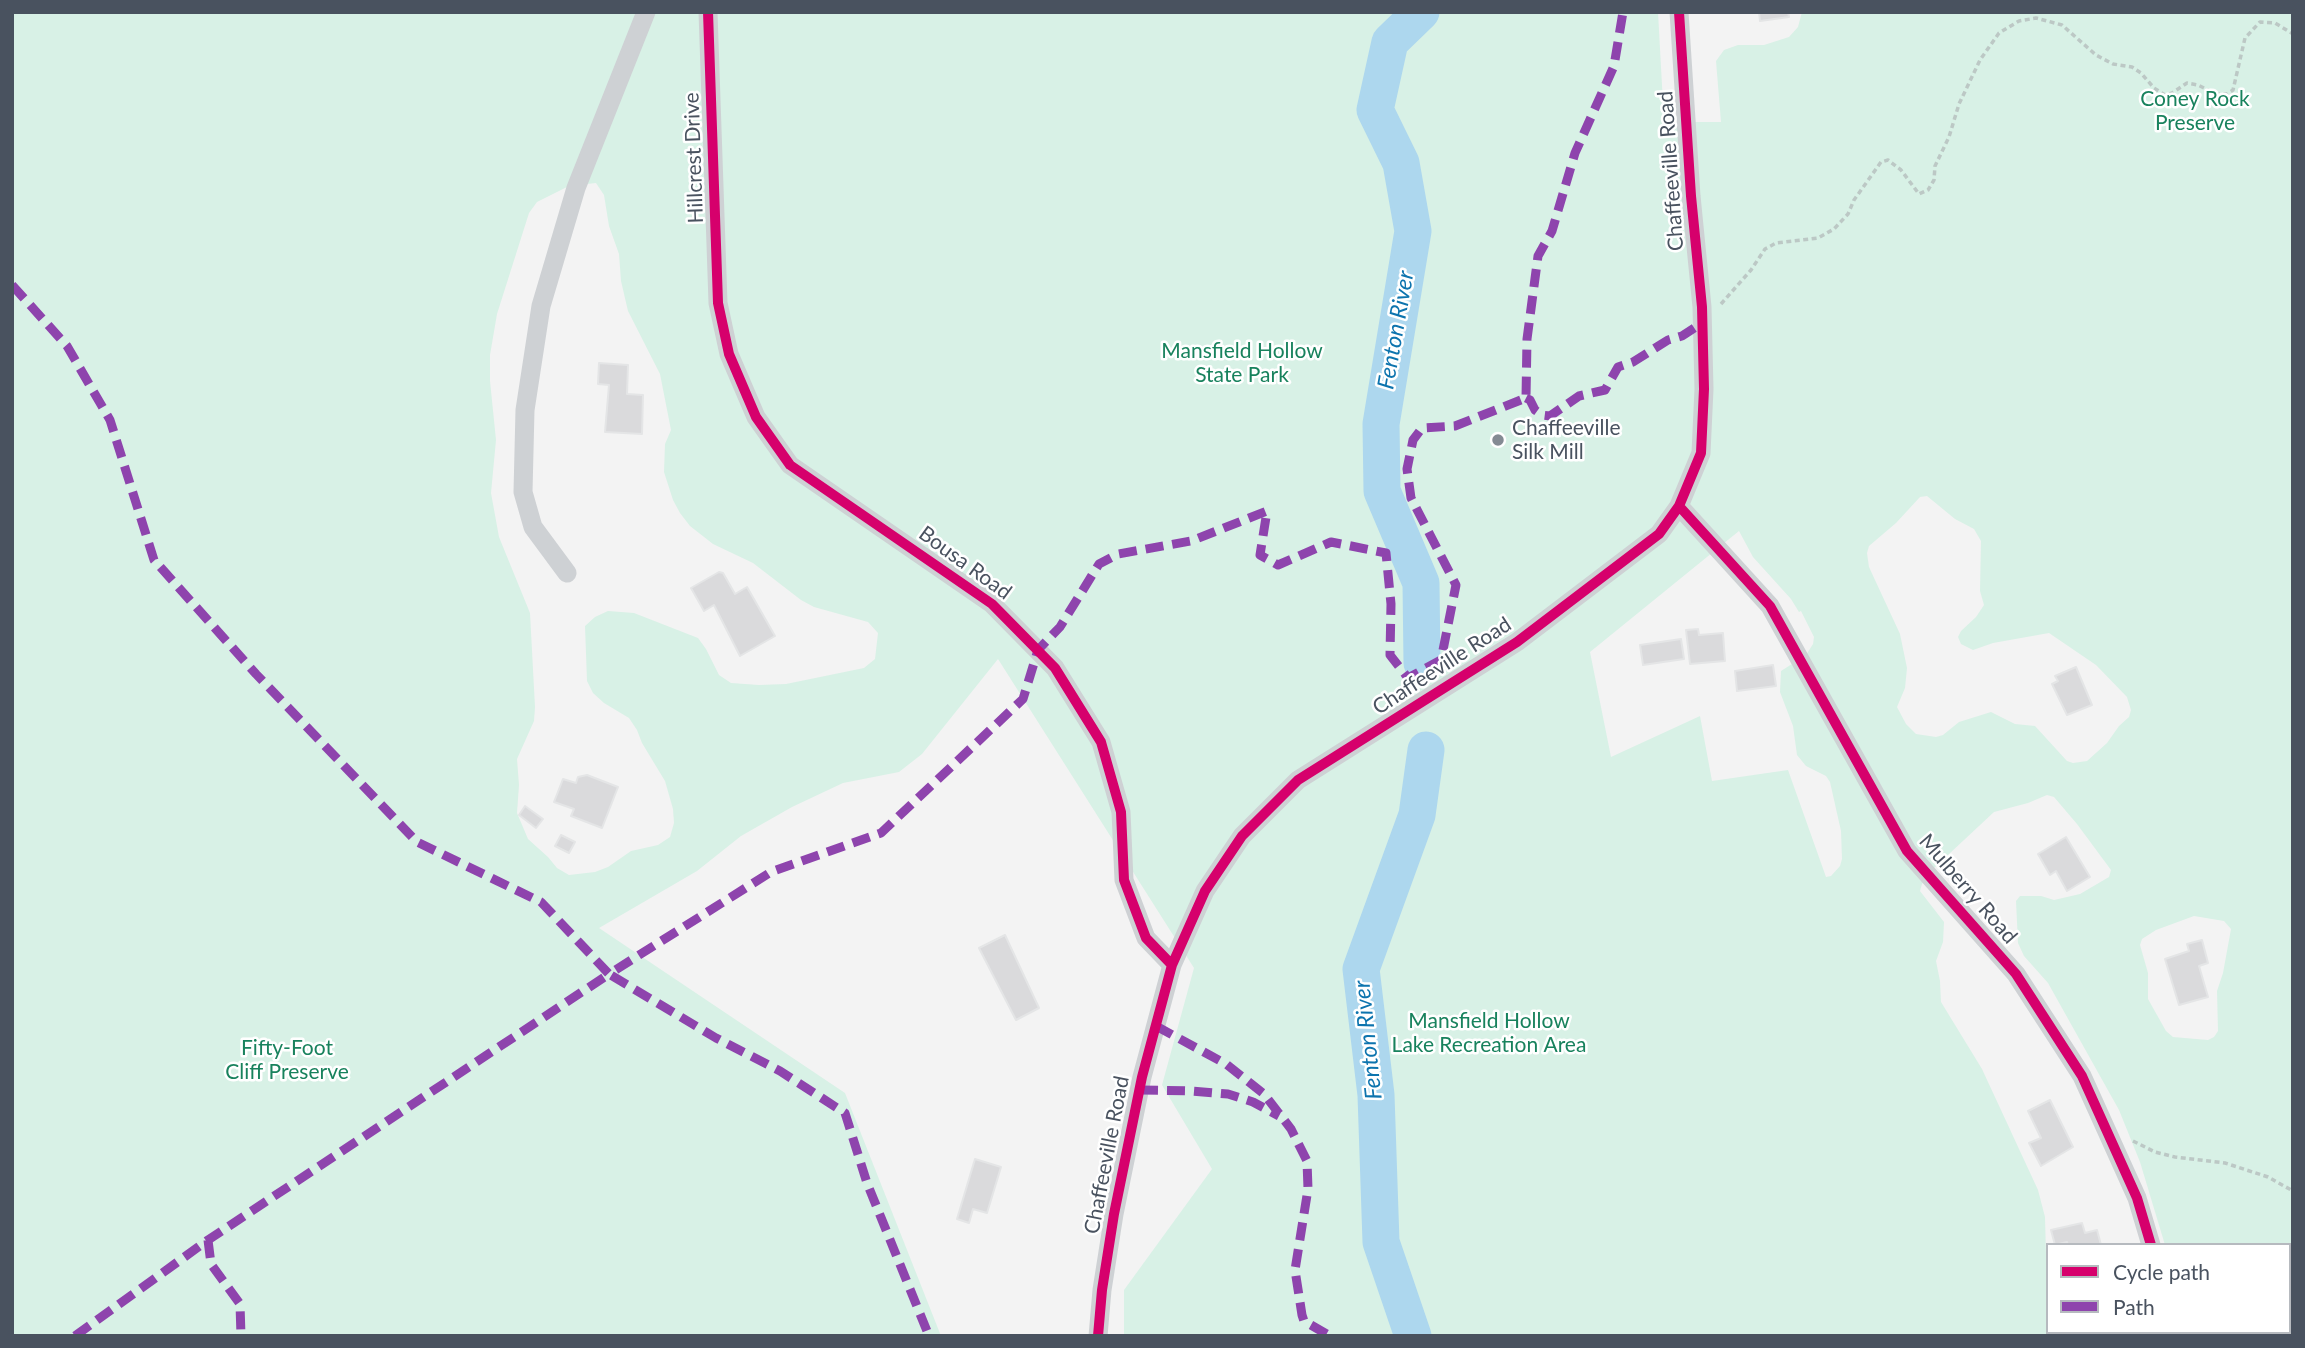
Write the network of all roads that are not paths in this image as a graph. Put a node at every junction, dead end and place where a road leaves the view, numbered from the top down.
1 (646, 12) edge
2 (708, 12) edge
3 (1679, 12) edge
4 (718, 303) joint
5 (1679, 506) junction
6 (567, 573) dead end
7 (1172, 965) junction
8 (2150, 1243) edge
9 (1098, 1336) edge

1 - 6 street
2 - 4 street, Hillcrest Drive
3 - 5 street, Chaffeeville Road
4 - 7 street, Bousa Road
5 - 7 street, Chaffeeville Road
5 - 8 street, Mulberry Road
7 - 9 street, Chaffeeville Road

